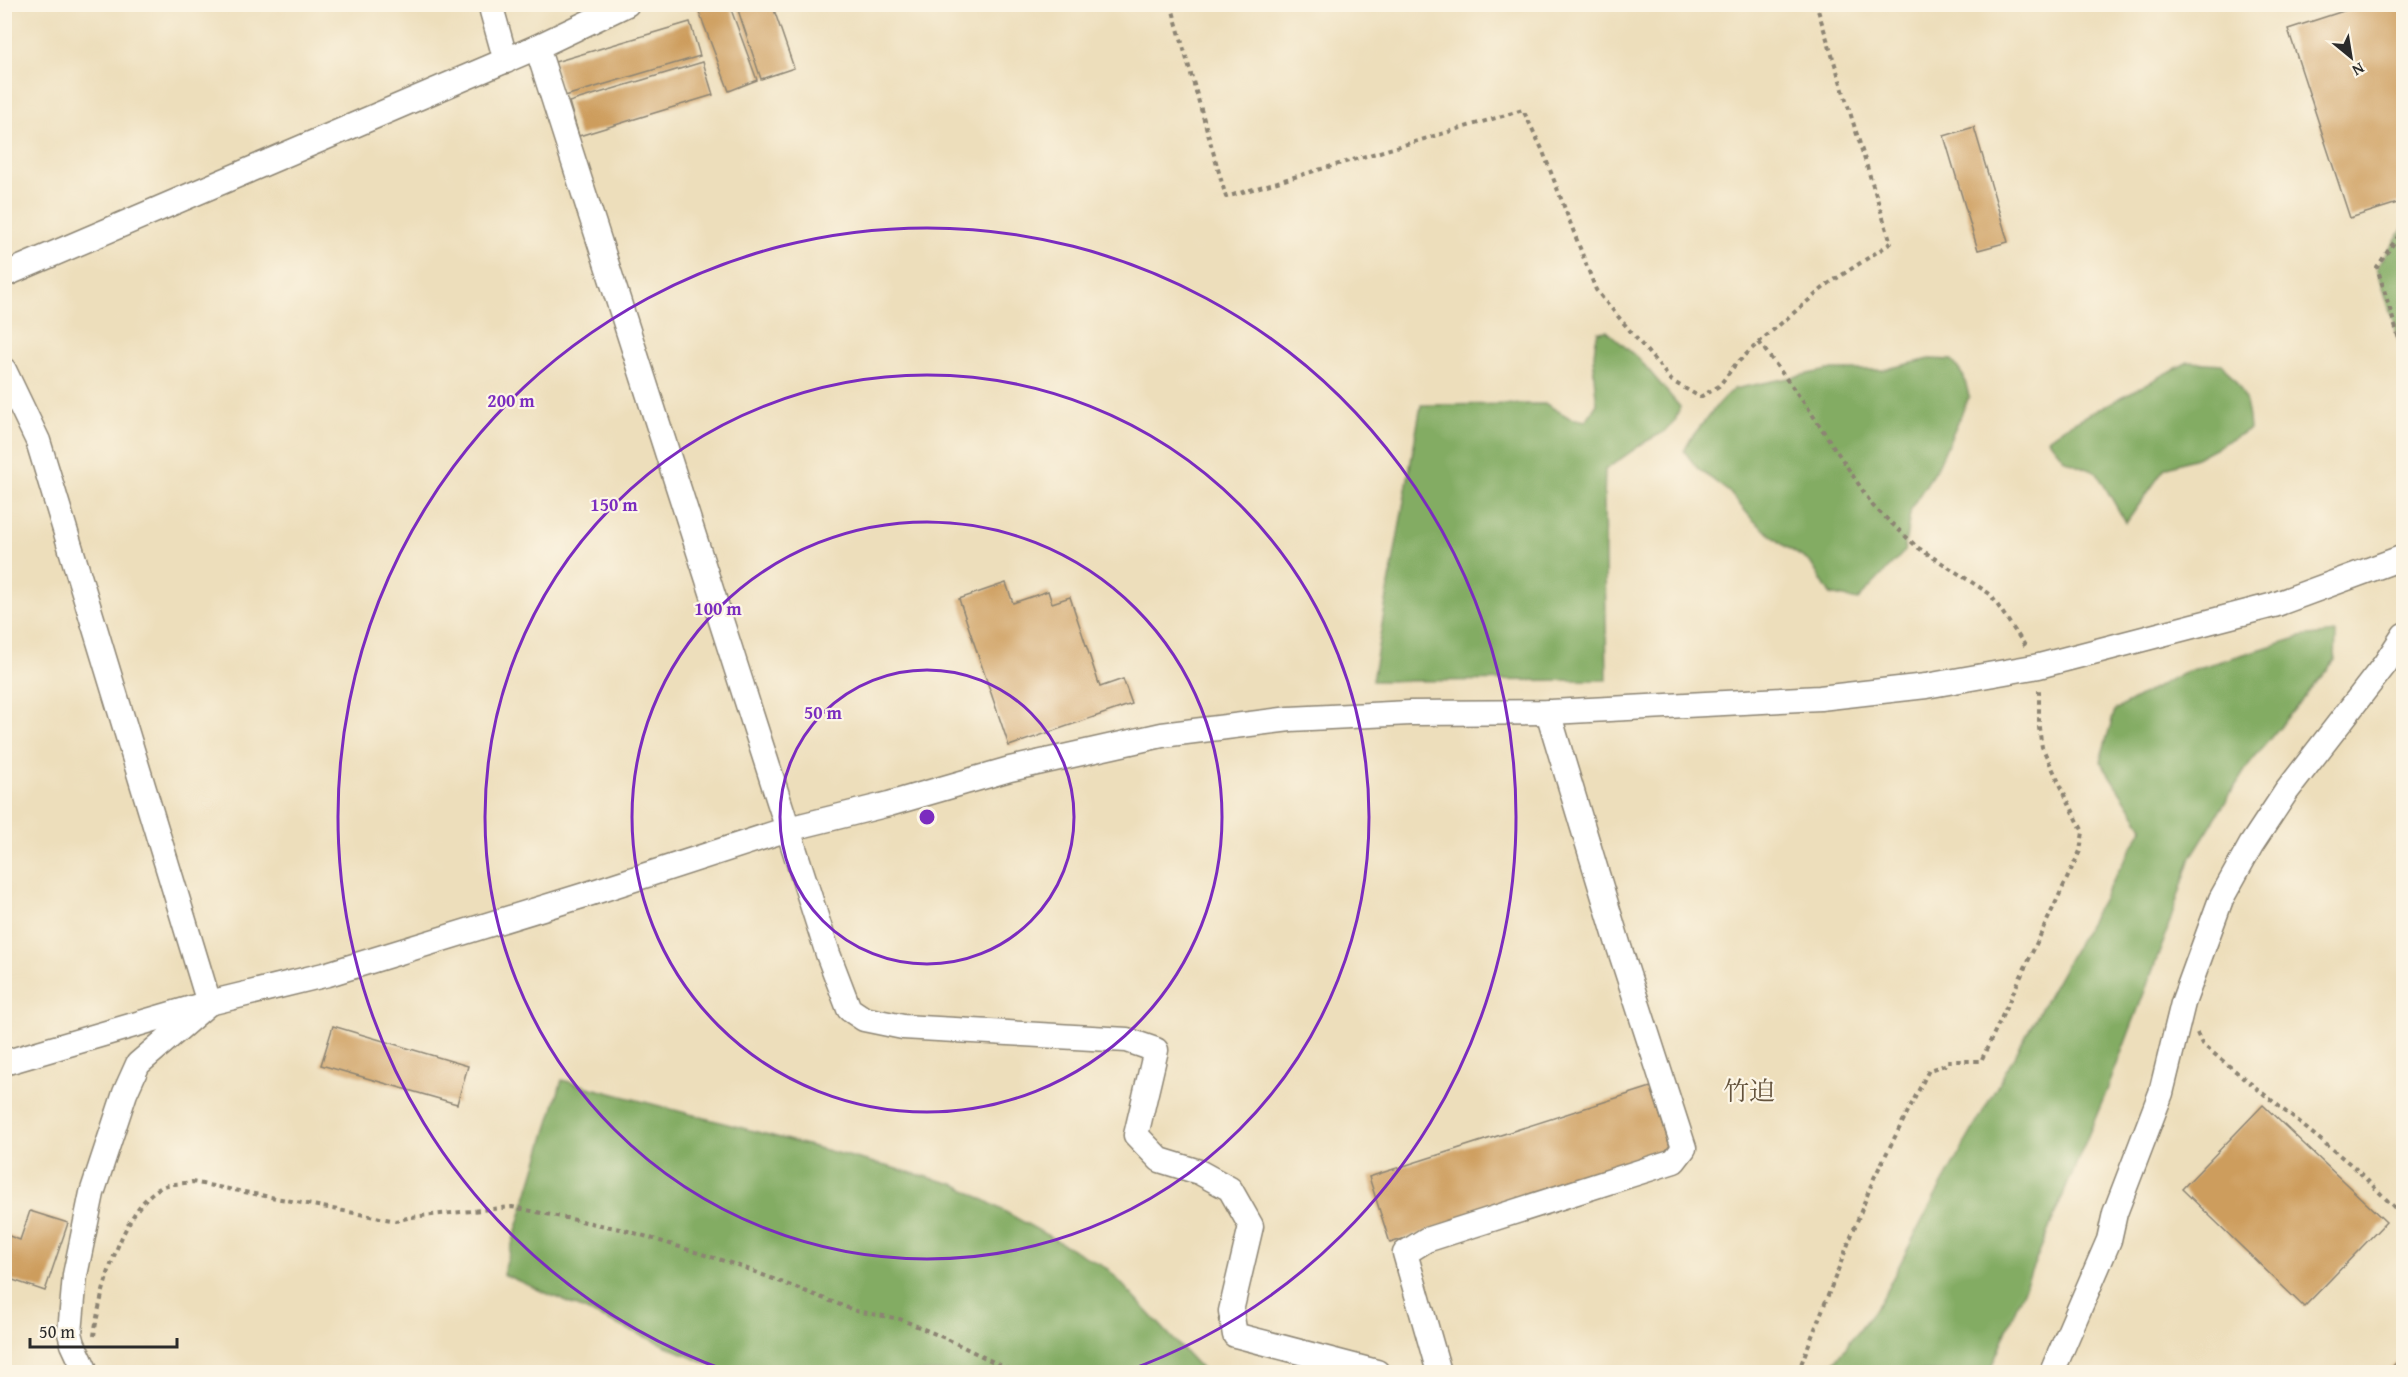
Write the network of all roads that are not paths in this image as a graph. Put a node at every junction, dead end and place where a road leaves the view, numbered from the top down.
1 (492, 4) edge
2 (627, 4) edge
3 (537, 47) junction
4 (506, 61) junction
5 (4, 275) edge
6 (4, 370) edge
7 (2403, 557) edge
8 (2403, 635) edge
9 (1548, 712) junction
10 (788, 830) junction
11 (209, 1003) junction
12 (4, 1063) edge
13 (86, 1372) edge
14 (1377, 1372) edge
15 (1439, 1372) edge
16 (2052, 1372) edge

1 - 4 street
2 - 3 street
3 - 4 street
3 - 10 street
4 - 5 street
6 - 11 street
7 - 9 street
8 - 16 street
9 - 10 street
9 - 15 street
10 - 11 street
10 - 14 street
11 - 12 street
11 - 13 street

